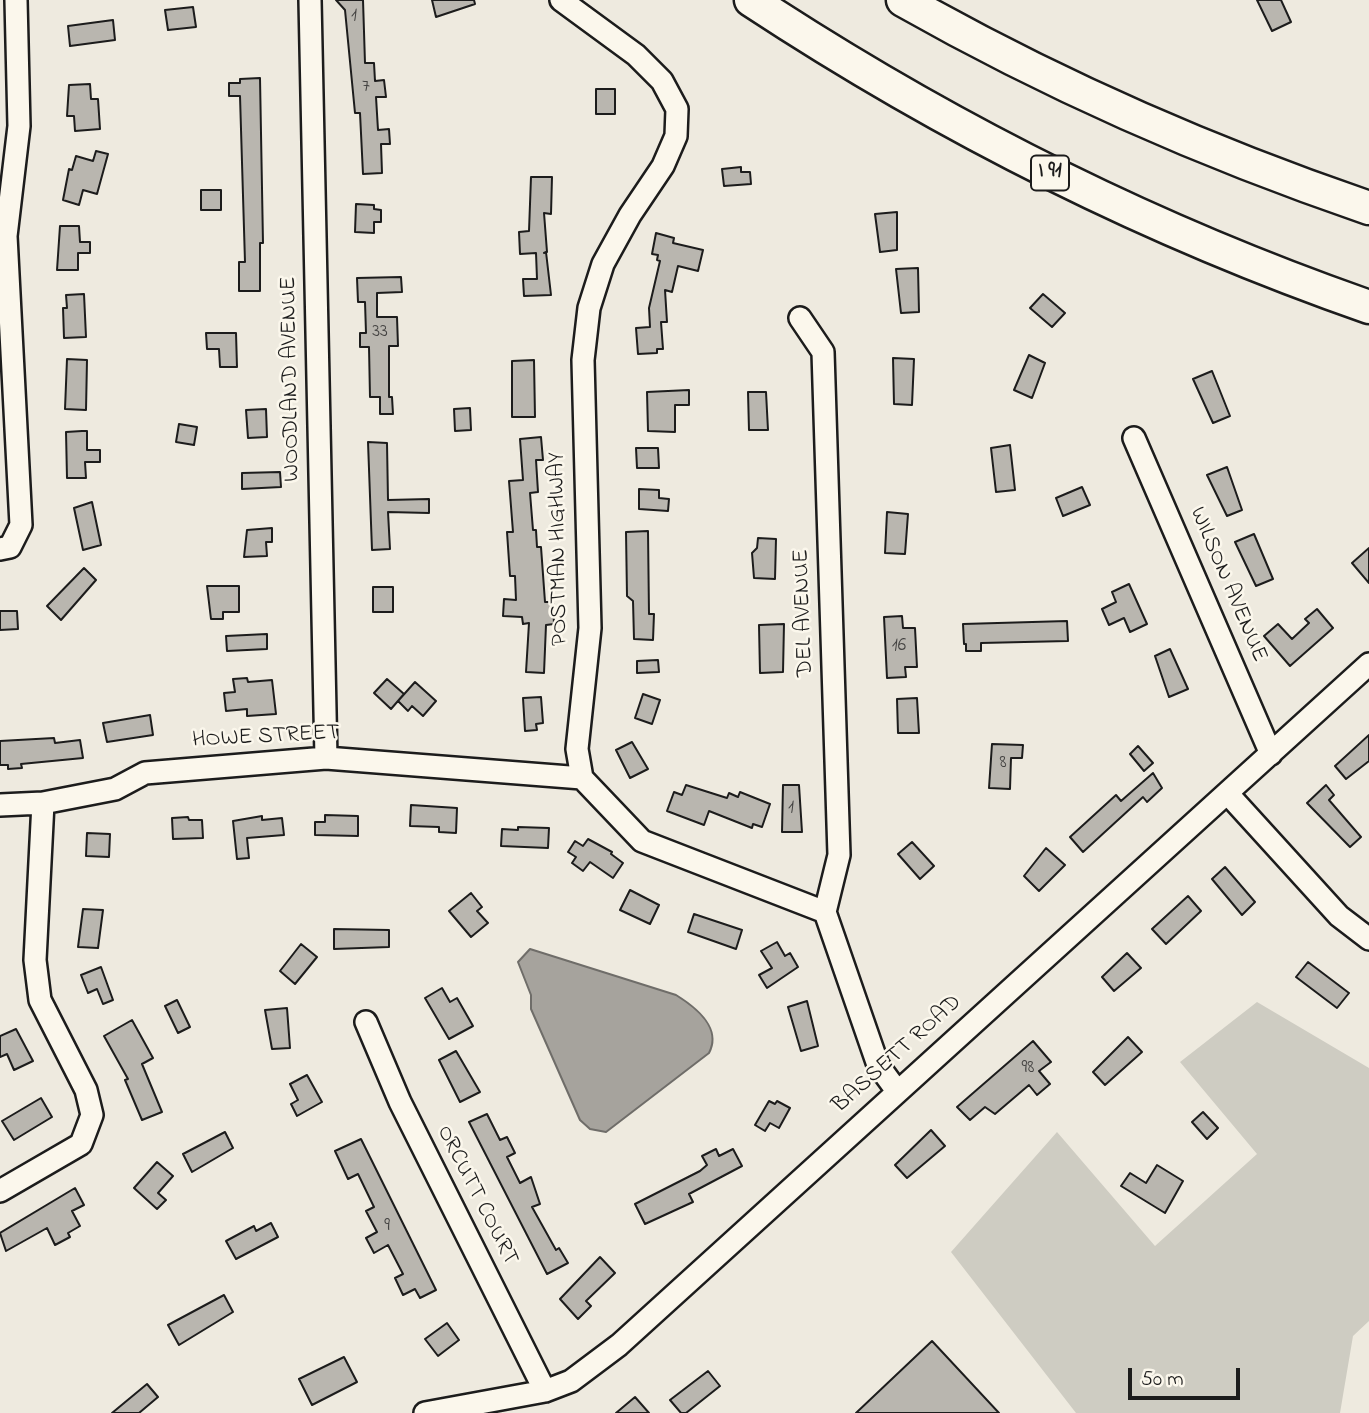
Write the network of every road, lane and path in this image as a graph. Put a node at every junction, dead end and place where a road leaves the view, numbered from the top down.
1 (16, 0) edge
2 (310, 0) edge
3 (561, 0) edge
4 (751, 0) edge
5 (903, 0) edge
6 (1369, 208) edge
7 (1369, 307) edge
8 (800, 318) dead end
9 (1134, 438) dead end
10 (0, 550) edge
11 (1369, 664) edge
12 (1271, 754) junction
13 (326, 758) junction
14 (582, 778) junction
15 (1228, 794) junction
16 (43, 803) junction
17 (0, 805) edge
18 (825, 912) junction
19 (1369, 939) edge
20 (366, 1022) dead end
21 (897, 1091) junction
22 (0, 1191) edge
23 (545, 1391) junction
24 (425, 1413) edge

1 - 10 street
2 - 13 street, WOODLAND AVENUE
3 - 14 street, POSTMAN HIGHWAY
4 - 7 highway, I 91
5 - 6 highway
8 - 18 street, DEL AVENUE
9 - 12 street, WILSON AVENUE
11 - 12 street, BASSETT ROAD
12 - 15 street, BASSETT ROAD
13 - 14 street, HOWE STREET
13 - 16 street, HOWE STREET
14 - 18 street
15 - 19 street
15 - 21 street, BASSETT ROAD
16 - 17 street, HOWE STREET
16 - 22 street
18 - 21 street
20 - 23 street, ORCUTT COURT
21 - 23 street, BASSETT ROAD
23 - 24 street, BASSETT ROAD

